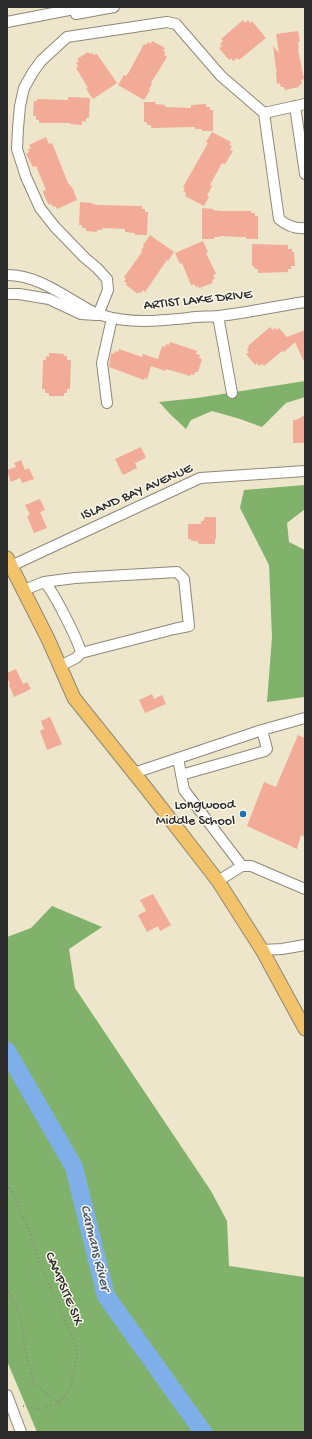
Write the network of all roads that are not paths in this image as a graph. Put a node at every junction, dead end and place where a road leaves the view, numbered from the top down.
1 (114, 7) edge
2 (74, 8) edge
3 (7, 22) edge
4 (300, 105) edge
5 (264, 113) junction
6 (305, 174) edge
7 (305, 228) edge
8 (7, 275) edge
9 (7, 294) edge
10 (305, 302) edge
11 (98, 315) junction
12 (218, 316) junction
13 (112, 318) junction
14 (232, 393) dead end
15 (107, 403) dead end
16 (305, 471) edge
17 (9, 562) edge
18 (44, 582) junction
19 (24, 590) junction
20 (80, 653) junction
21 (60, 666) junction
22 (305, 718) edge
23 (262, 730) junction
24 (178, 758) junction
25 (134, 773) junction
26 (181, 775) junction
27 (242, 866) junction
28 (218, 882) junction
29 (305, 889) edge
30 (305, 944) edge
31 (262, 950) junction
32 (305, 1029) edge
33 (7, 1395) edge
34 (21, 1432) edge

1 - 2 street
2 - 3 street
4 - 5 street
4 - 6 street
5 - 7 street
5 - 11 street
8 - 11 street, ARTIST LAKE DRIVE
9 - 11 street
10 - 12 street, ARTIST LAKE DRIVE
11 - 13 street, ARTIST LAKE DRIVE
12 - 13 street, ARTIST LAKE DRIVE
12 - 14 street
13 - 15 street
16 - 17 street, ISLAND BAY AVENUE
17 - 19 main road
18 - 19 street
18 - 20 street
18 - 20 street
19 - 21 main road
20 - 21 street
21 - 25 main road
22 - 23 street
23 - 24 street
23 - 26 street
24 - 25 street
24 - 26 street
25 - 28 main road
26 - 27 street
27 - 28 street
27 - 29 street
28 - 31 main road
30 - 31 street
31 - 32 main road
33 - 34 street

